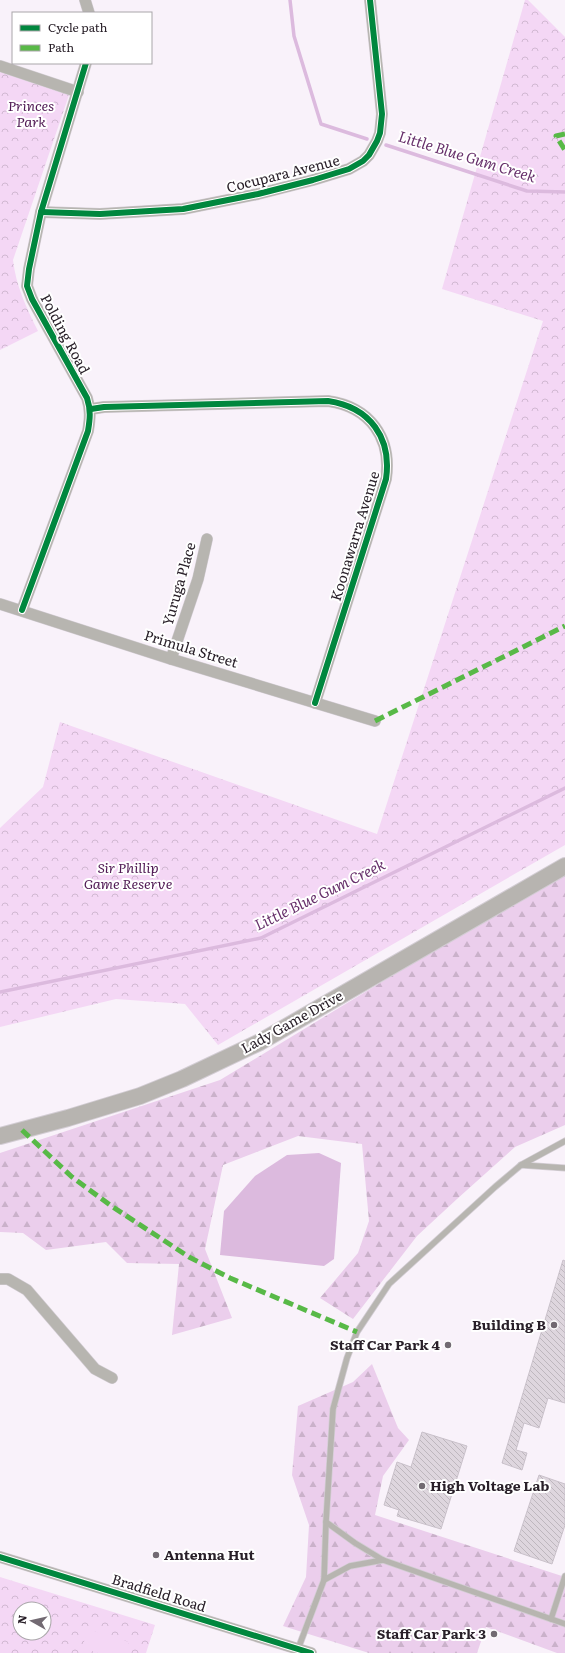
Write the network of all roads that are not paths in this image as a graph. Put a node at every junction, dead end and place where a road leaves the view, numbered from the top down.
1 (85, 0) edge
2 (370, 0) edge
3 (89, 12) edge
4 (86, 64) edge
5 (0, 66) edge
6 (78, 92) junction
7 (41, 212) junction
8 (91, 409) junction
9 (207, 539) dead end
10 (0, 604) edge
11 (22, 610) junction
12 (171, 659) junction
13 (315, 703) junction
14 (375, 721) dead end
15 (565, 866) edge
16 (0, 1136) edge
17 (565, 1141) edge
18 (521, 1165) junction
19 (565, 1168) edge
20 (0, 1278) edge
21 (112, 1378) dead end
22 (326, 1522) junction
23 (0, 1556) edge
24 (384, 1560) junction
25 (565, 1576) edge
26 (324, 1580) junction
27 (551, 1619) junction
28 (565, 1624) edge
29 (298, 1649) junction
30 (311, 1653) edge

1 - 3 street
2 - 7 street, Cocupara Avenue
4 - 6 street, Polding Road
5 - 6 street
6 - 7 street, Polding Road
7 - 8 street, Polding Road
8 - 11 street
8 - 13 street, Koonawarra Avenue
9 - 12 street, Yuruga Place
10 - 11 street, Primula Street
11 - 12 street, Primula Street
12 - 13 street, Primula Street
13 - 14 street, Primula Street
15 - 16 main road, Lady Game Drive
17 - 18 lane
18 - 19 lane
18 - 22 lane
20 - 21 street
22 - 24 lane
22 - 26 lane
23 - 29 street, Bradfield Road
24 - 26 lane
24 - 27 lane
25 - 27 lane
26 - 29 lane
27 - 28 lane
29 - 30 street, Bradfield Road

